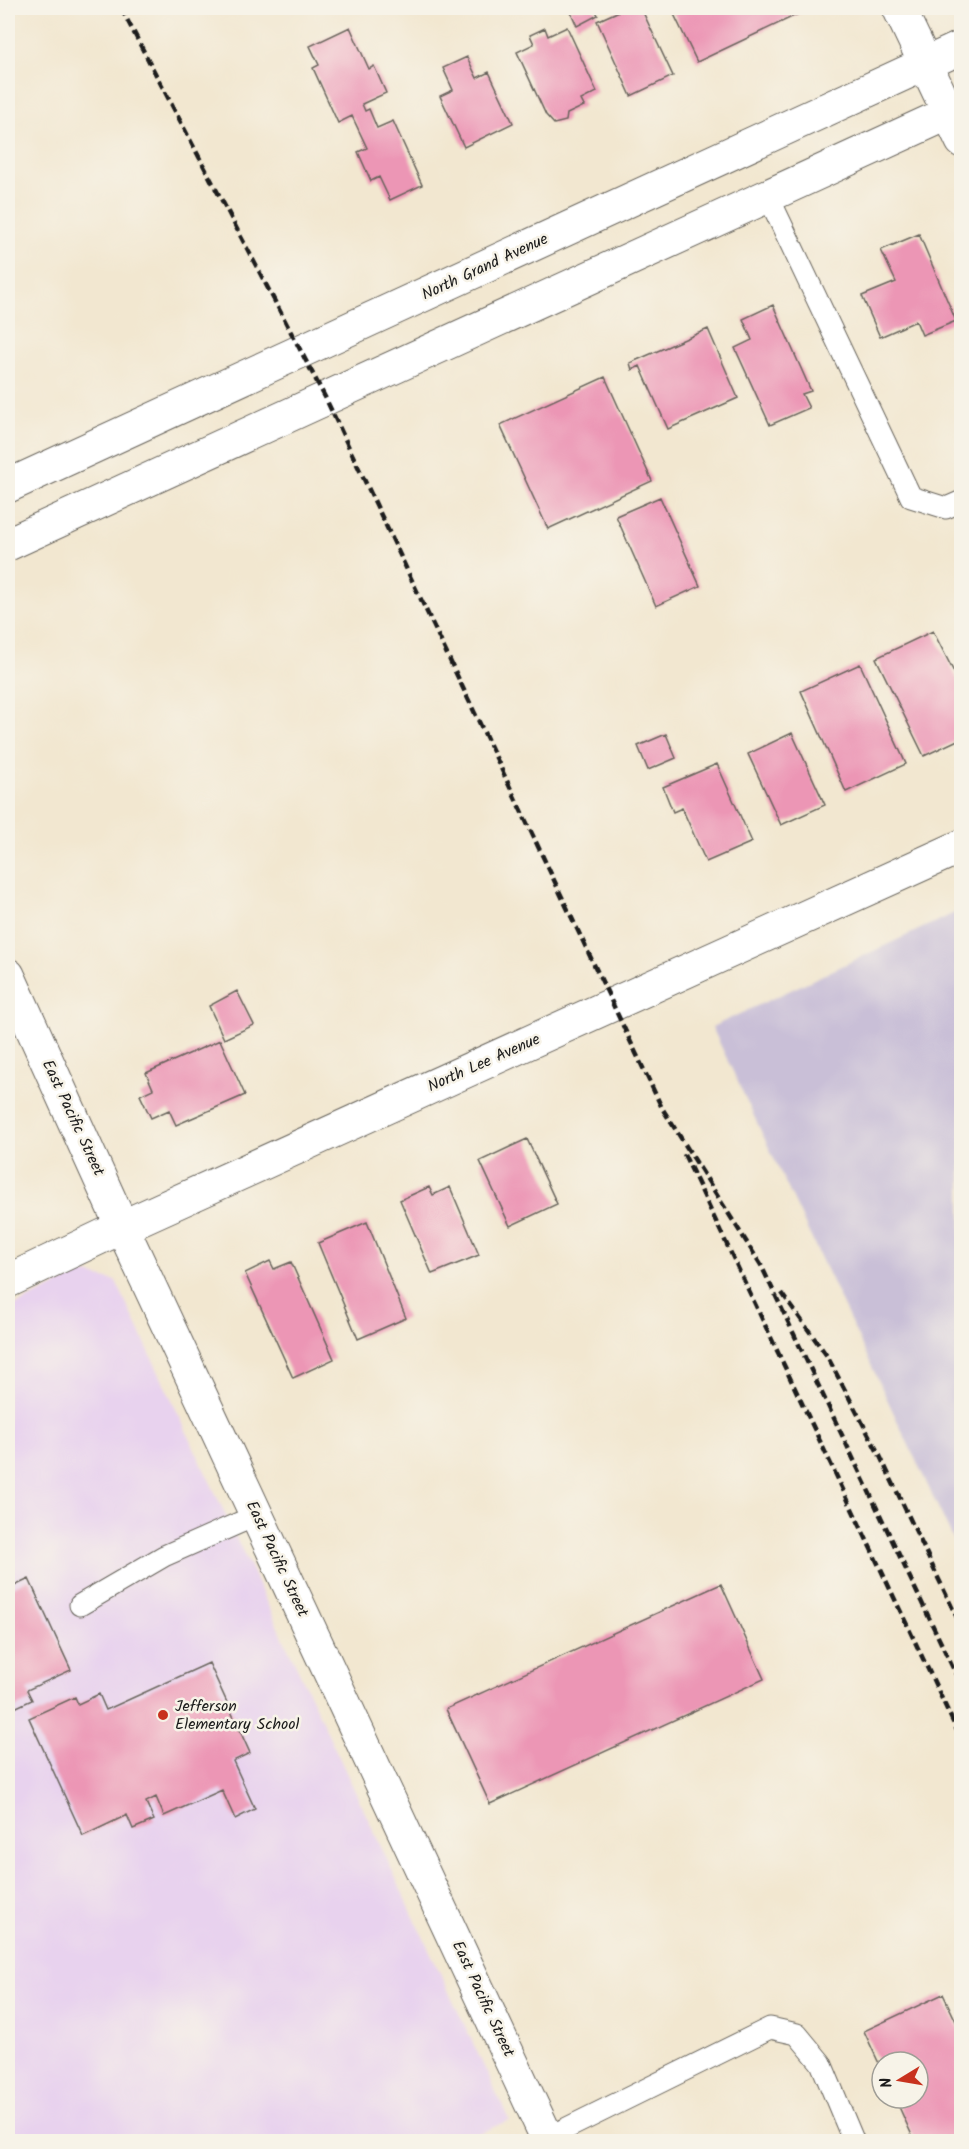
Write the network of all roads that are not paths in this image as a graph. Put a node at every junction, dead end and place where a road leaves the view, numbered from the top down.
1 (899, 8) edge
2 (962, 47) edge
3 (925, 63) junction
4 (957, 121) edge
5 (768, 196) junction
6 (8, 486) edge
7 (962, 501) edge
8 (8, 544) edge
9 (962, 846) edge
10 (8, 975) edge
11 (122, 1227) junction
12 (8, 1281) edge
13 (256, 1515) junction
14 (80, 1605) dead end
15 (548, 2140) edge
16 (854, 2142) edge

1 - 3 street
2 - 3 street, North Grand Avenue
3 - 4 street
3 - 6 street, North Grand Avenue
4 - 5 street
5 - 7 lane
5 - 8 street
9 - 11 street, North Lee Avenue
10 - 11 street, East Pacific Street
11 - 12 street, North Lee Avenue
11 - 13 street, East Pacific Street
13 - 14 lane
13 - 15 street, East Pacific Street
15 - 16 lane

